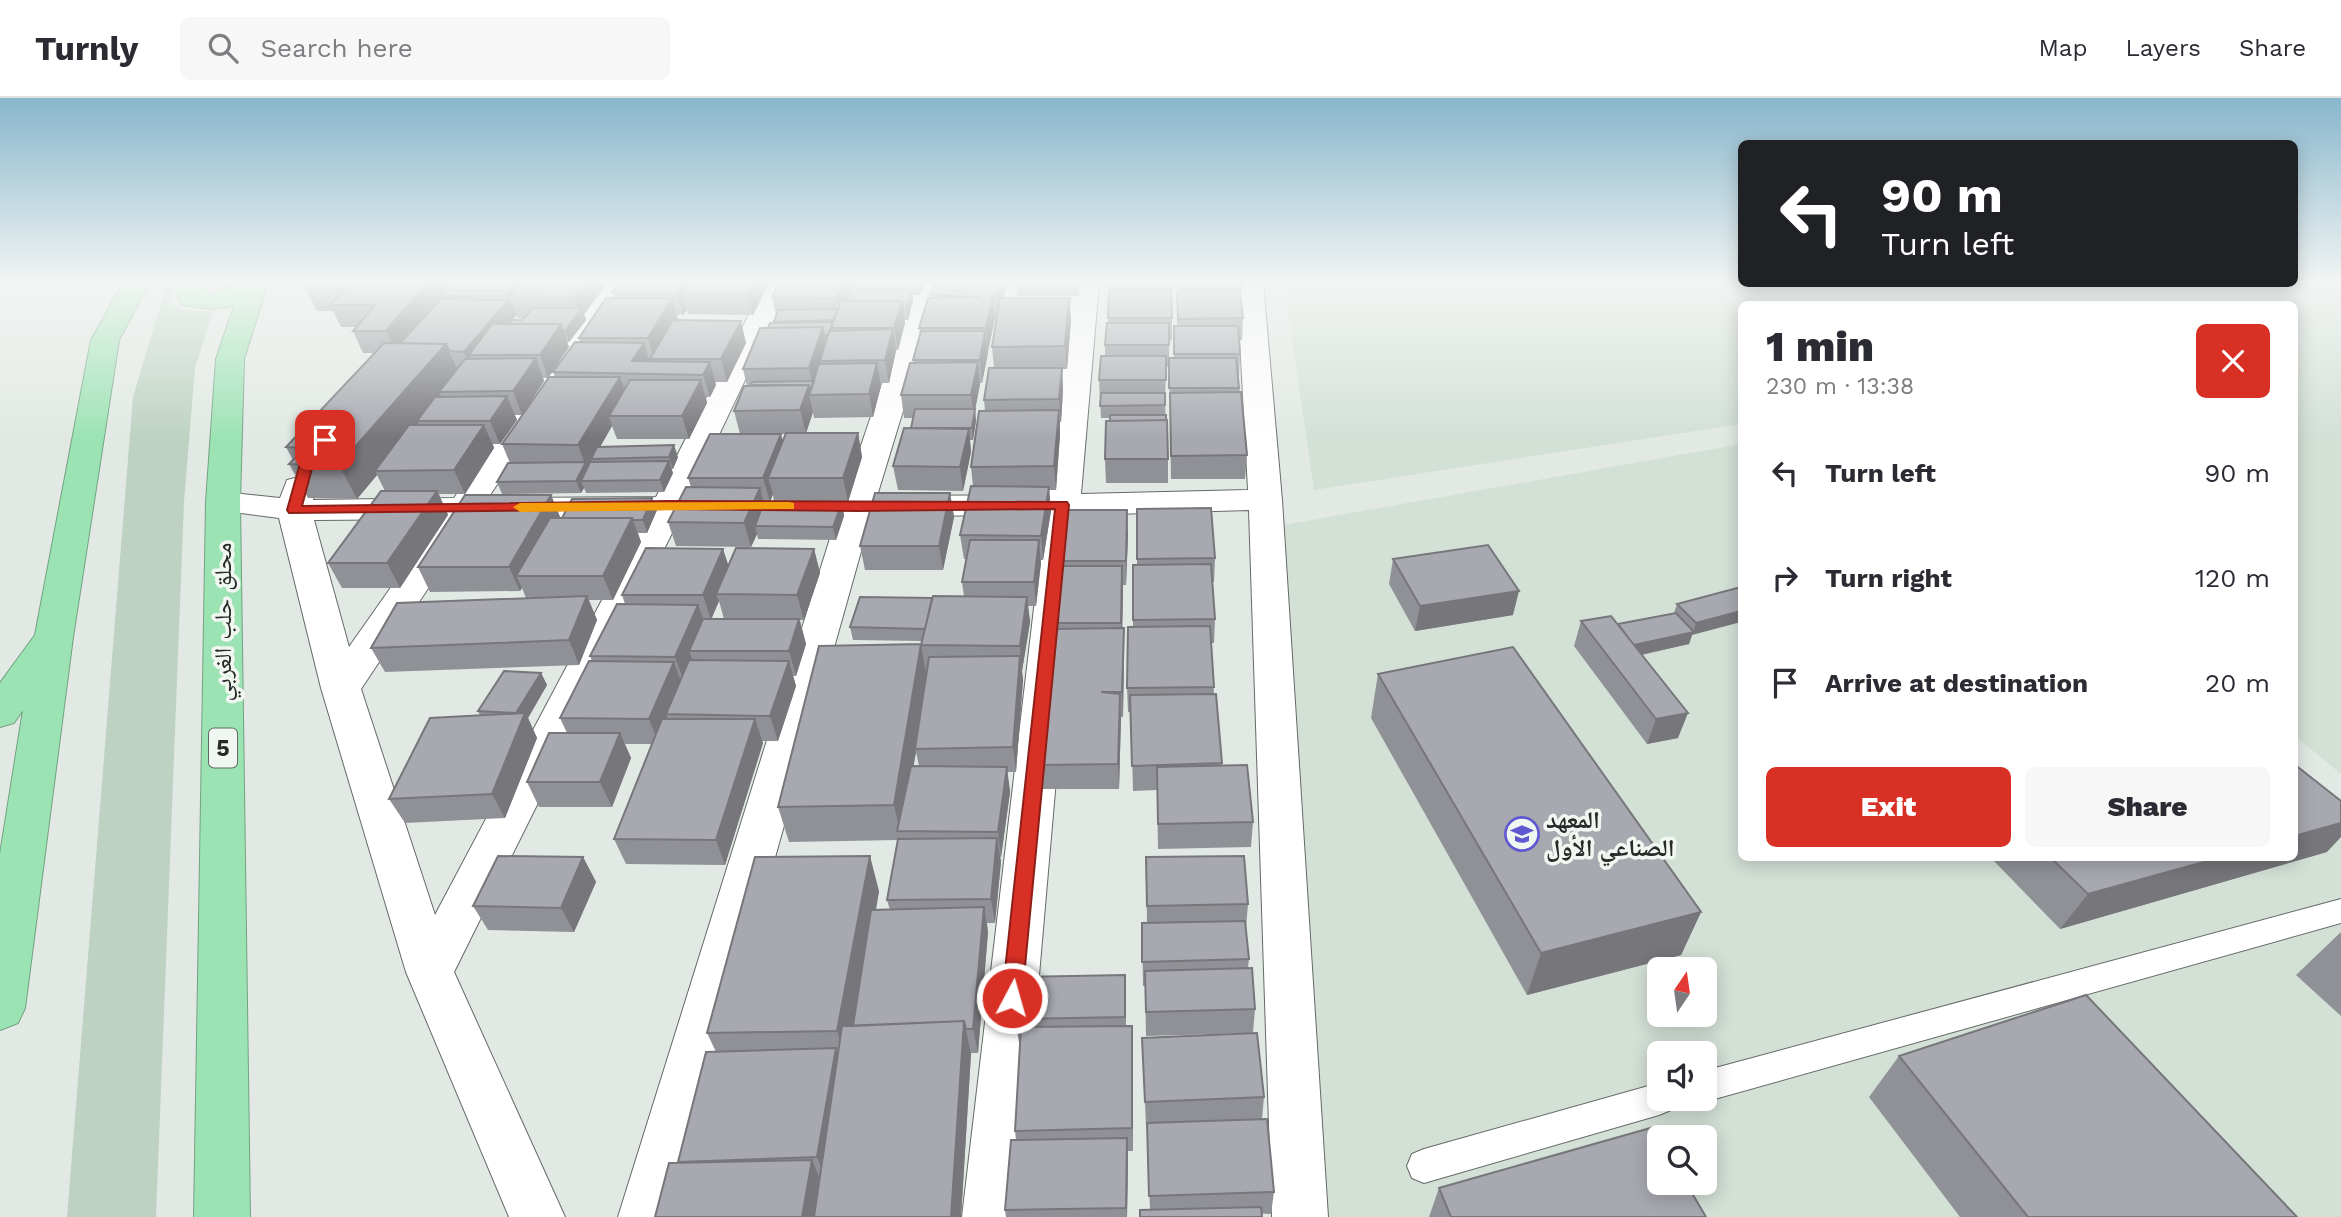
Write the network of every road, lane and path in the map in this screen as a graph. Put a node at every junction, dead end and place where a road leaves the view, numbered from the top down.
1 (108, 335) edge
2 (237, 335) edge
3 (583, 335) edge
4 (752, 335) edge
5 (912, 335) edge
6 (1080, 335) edge
7 (1254, 335) edge
8 (317, 449) edge
9 (1265, 500) junction
10 (223, 502) junction
11 (669, 505) junction
12 (1062, 505) junction
13 (857, 507) junction
14 (465, 508) junction
15 (294, 510) junction
16 (54, 637) junction
17 (341, 688) junction
18 (0, 713) edge
19 (2341, 911) edge
20 (430, 972) junction
21 (0, 1008) edge
22 (1717, 1083) edge
23 (1647, 1102) edge
24 (1424, 1166) dead end
25 (222, 1217) edge
26 (537, 1217) edge
27 (646, 1217) edge
28 (990, 1217) edge
29 (1300, 1217) edge

1 - 16 highway
2 - 10 highway, محلق حلب الغربي / 5
3 - 14 street
4 - 11 street
5 - 13 street
6 - 12 street
7 - 9 street
8 - 15 street
9 - 12 street
9 - 29 street
10 - 15 street
10 - 25 highway, محلق حلب الغربي / 5
11 - 13 street
11 - 14 street
11 - 20 street
12 - 13 street
12 - 28 street
13 - 27 street
14 - 15 street
14 - 17 street
15 - 17 street
16 - 18 highway
16 - 21 highway
17 - 20 street
19 - 22 lane
20 - 26 street
23 - 24 lane

